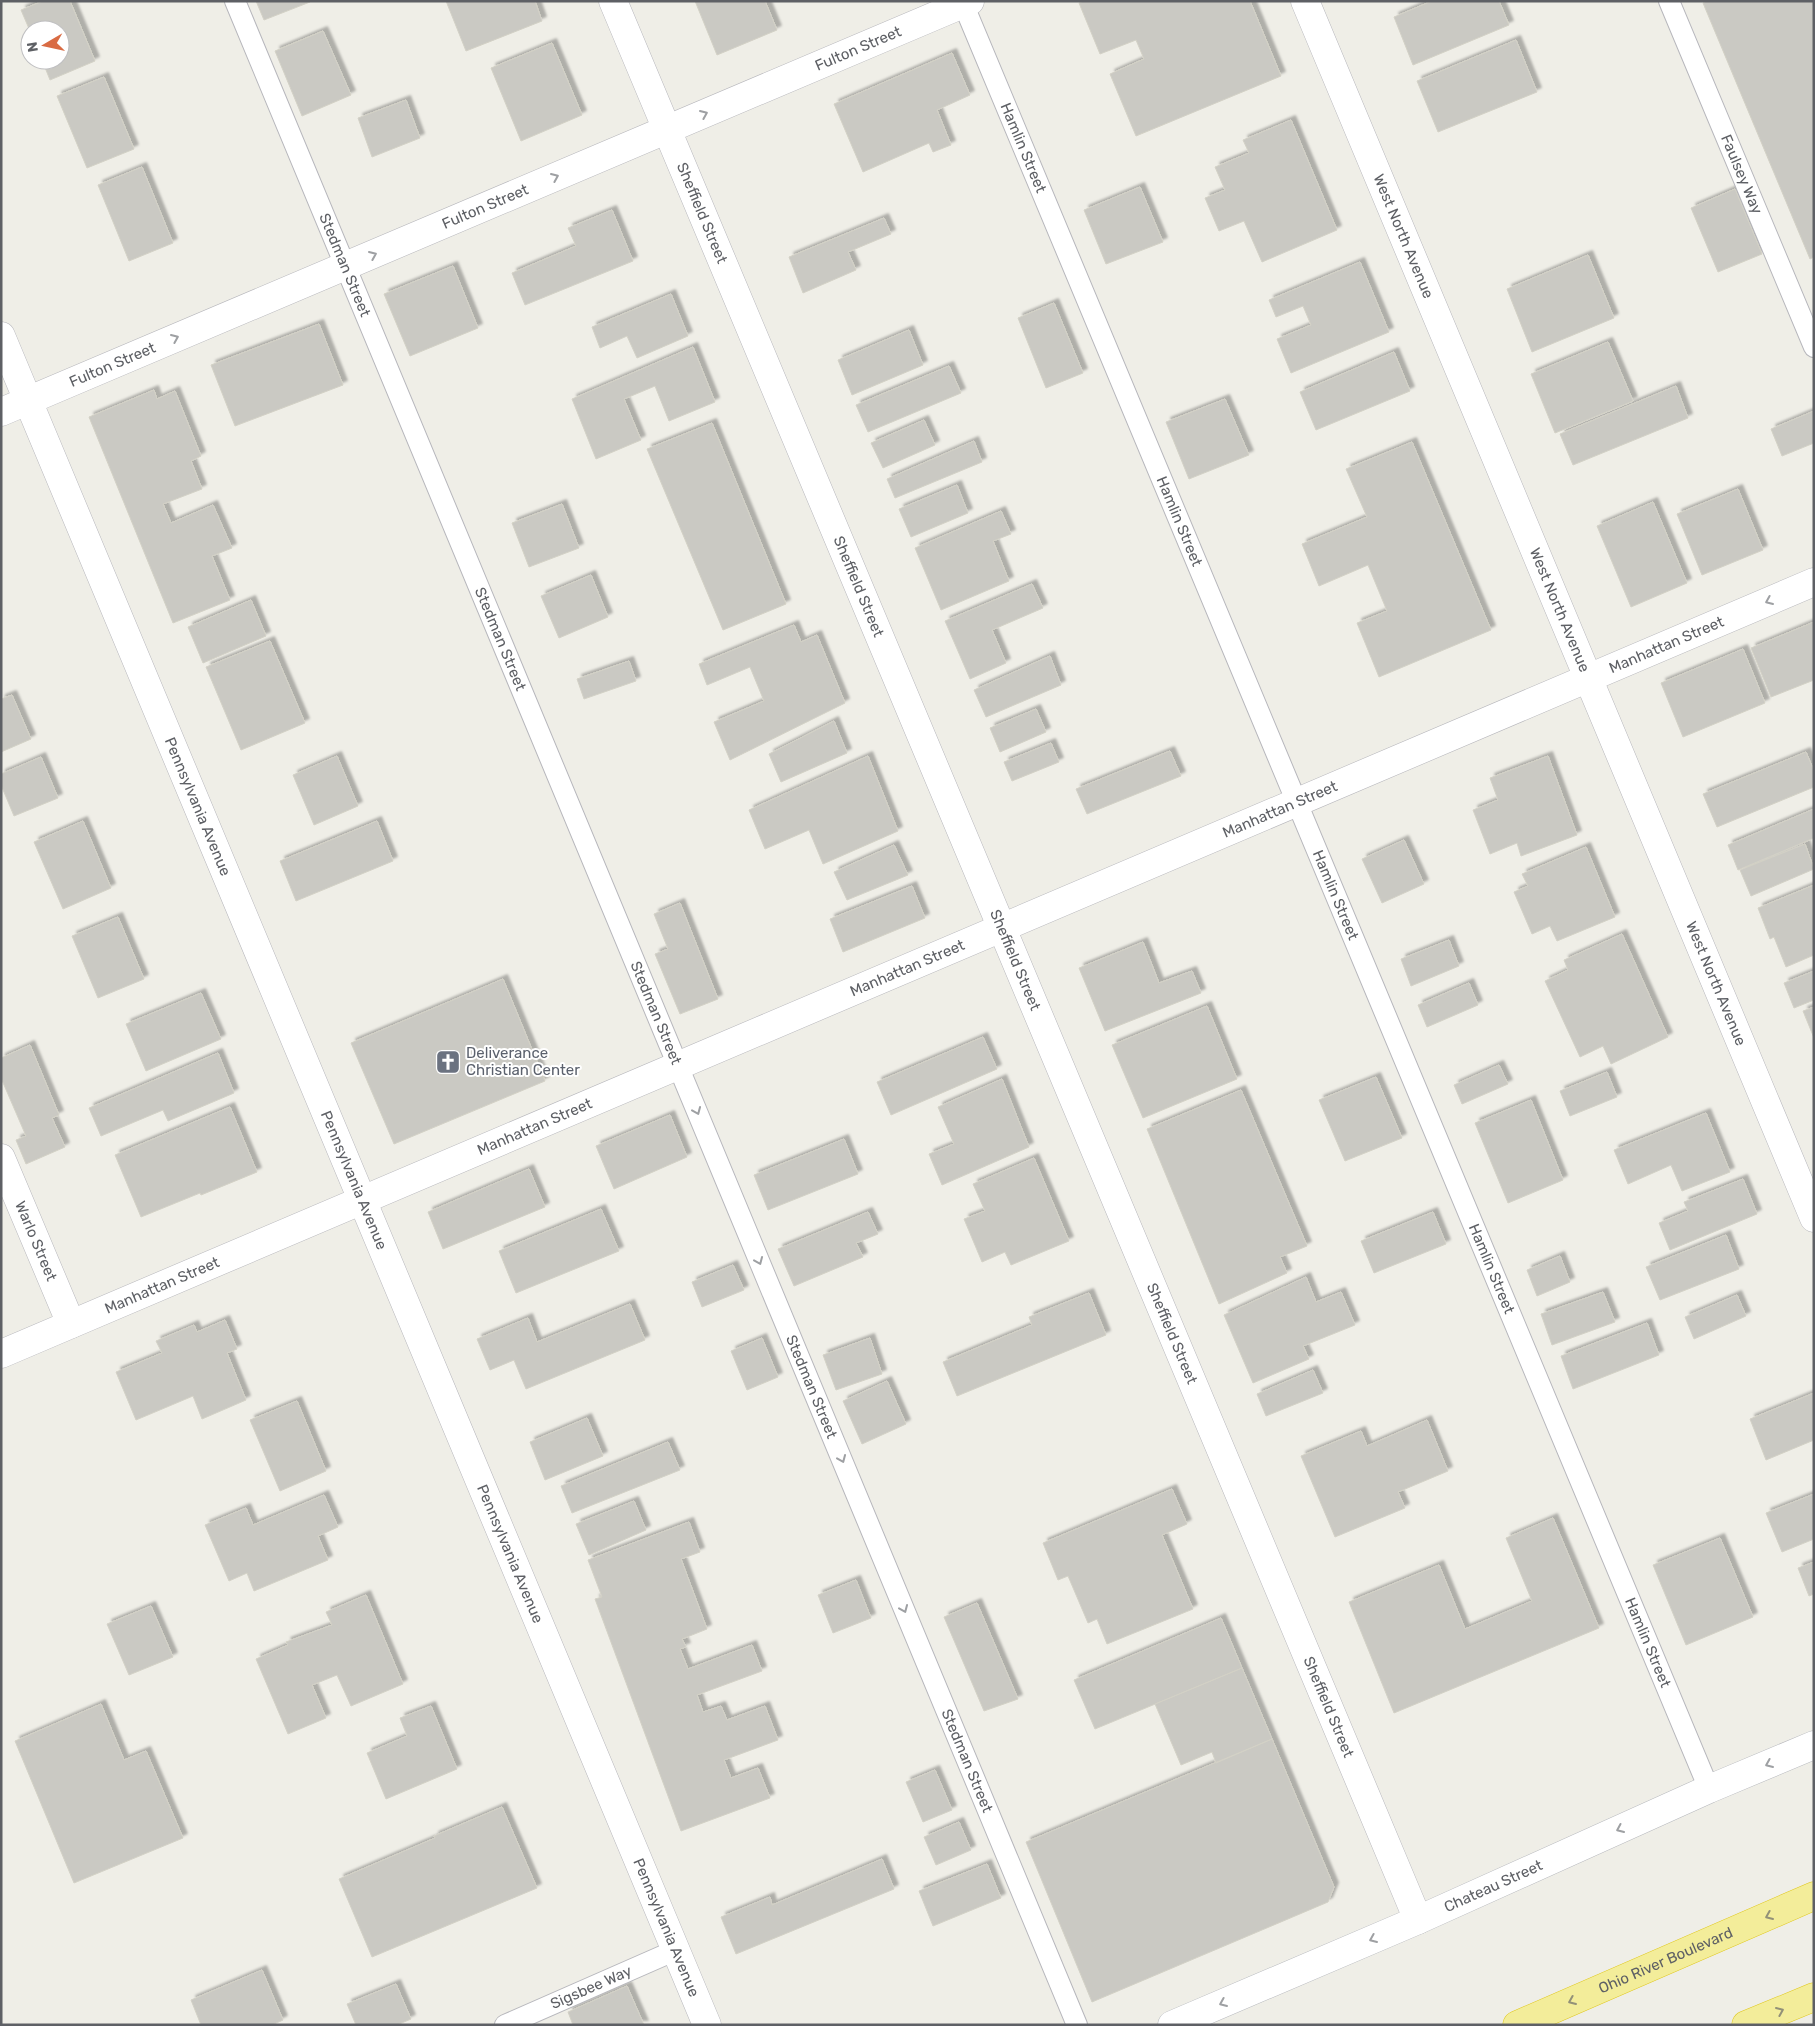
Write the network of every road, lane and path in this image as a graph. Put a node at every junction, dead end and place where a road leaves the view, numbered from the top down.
1 (235, 1) edge
2 (613, 1) edge
3 (1305, 1) edge
4 (1669, 1) edge
5 (965, 2) edge
6 (667, 130) junction
7 (346, 266) junction
8 (1, 336) edge
9 (1814, 347) edge
10 (28, 401) junction
11 (1, 412) edge
12 (1814, 582) edge
13 (1588, 678) junction
14 (1296, 803) junction
15 (1002, 928) junction
16 (678, 1066) junction
17 (1, 1158) edge
18 (362, 1200) junction
19 (1814, 1218) edge
20 (72, 1324) junction
21 (1, 1354) edge
22 (1814, 1745) edge
23 (1708, 1789) junction
24 (1814, 1896) edge
25 (1418, 1920) junction
26 (676, 1950) junction
27 (1814, 1997) edge
28 (505, 2025) edge
29 (707, 2025) edge
30 (1077, 2025) edge
31 (1172, 2025) edge
32 (1517, 2025) edge
33 (1746, 2025) edge

1 - 7 lane, Stedman Street
2 - 6 street, Sheffield Street
3 - 13 street, West North Avenue
4 - 9 lane, Faulsey Way
6 -> 5 street, Fulton Street
5 - 14 lane, Hamlin Street
7 -> 6 street, Fulton Street
6 - 15 street, Sheffield Street
10 -> 7 street, Fulton Street
7 - 16 lane, Stedman Street
8 - 10 street, Pennsylvania Avenue
10 - 11 street, Fulton Street
10 - 18 street, Pennsylvania Avenue
12 -> 13 street, Manhattan Street
13 - 14 street, Manhattan Street
13 - 19 street, West North Avenue
14 - 15 street, Manhattan Street
14 - 23 lane, Hamlin Street
15 - 16 street, Manhattan Street
15 - 25 street, Sheffield Street
16 - 18 street, Manhattan Street
16 -> 30 lane, Stedman Street
17 - 20 street, Warlo Street
18 - 20 street, Manhattan Street
18 - 26 street, Pennsylvania Avenue
20 - 21 street, Manhattan Street
22 -> 23 street, Chateau Street
23 -> 25 street, Chateau Street
24 -> 32 highway, Ohio River Boulevard
25 -> 31 street, Chateau Street
26 - 28 lane, Sigsbee Way
26 - 29 street, Pennsylvania Avenue
33 -> 27 highway

